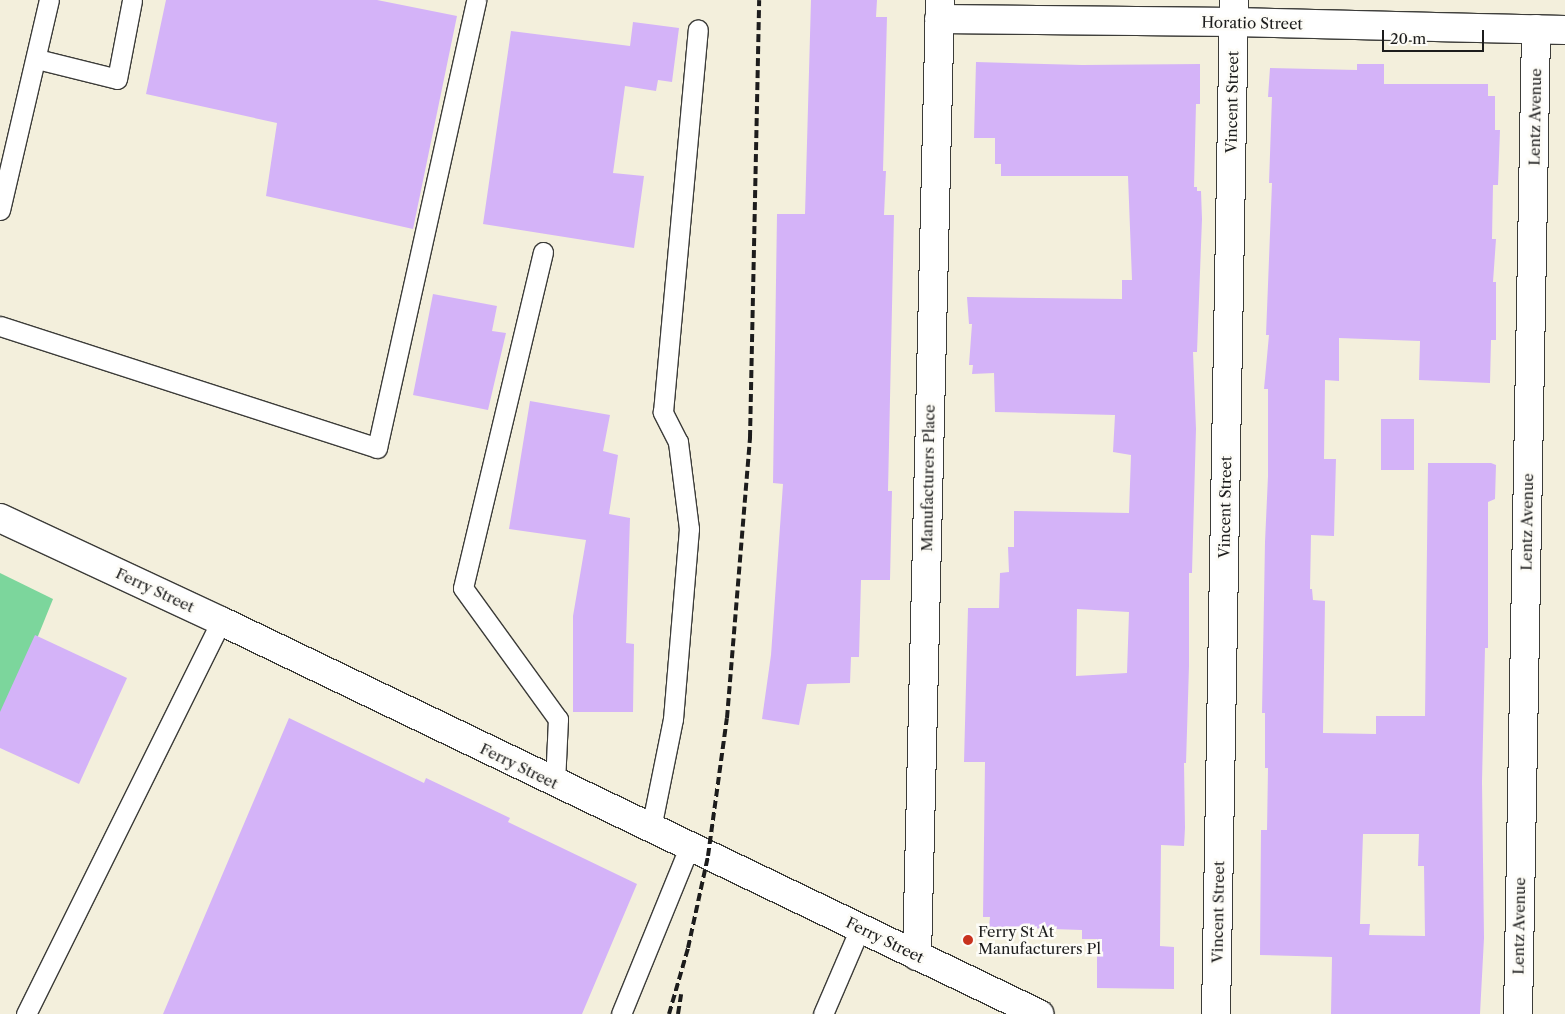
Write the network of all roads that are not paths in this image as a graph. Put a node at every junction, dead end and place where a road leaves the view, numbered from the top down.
1 (49, 0) edge
2 (132, 0) edge
3 (476, 0) edge
4 (940, 9) edge
5 (1234, 11) edge
6 (1536, 29) junction
7 (698, 30) dead end
8 (1565, 30) edge
9 (37, 59) junction
10 (0, 210) edge
11 (543, 252) dead end
12 (0, 326) edge
13 (0, 518) edge
14 (221, 622) junction
15 (555, 784) junction
16 (651, 828) junction
17 (689, 847) junction
18 (860, 928) junction
19 (917, 956) junction
20 (26, 1014) edge
21 (621, 1014) edge
22 (823, 1014) edge
23 (1039, 1014) edge
24 (1216, 1014) edge
25 (1518, 1014) edge

1 - 9 lane
2 - 9 lane
3 - 12 lane
4 - 5 street, Horatio Street
4 - 19 street, Manufacturers Place
5 - 6 street, Horatio Street
5 - 24 street, Vincent Street
6 - 8 street, Horatio Street
6 - 25 street, Lentz Avenue
7 - 16 lane
9 - 10 lane
11 - 15 lane
13 - 14 street, Ferry Street
14 - 15 street, Ferry Street
14 - 20 lane
15 - 16 street, Ferry Street
16 - 17 street, Ferry Street
17 - 18 street, Ferry Street
17 - 21 lane
18 - 19 street, Ferry Street
18 - 22 lane
19 - 23 street, Ferry Street

